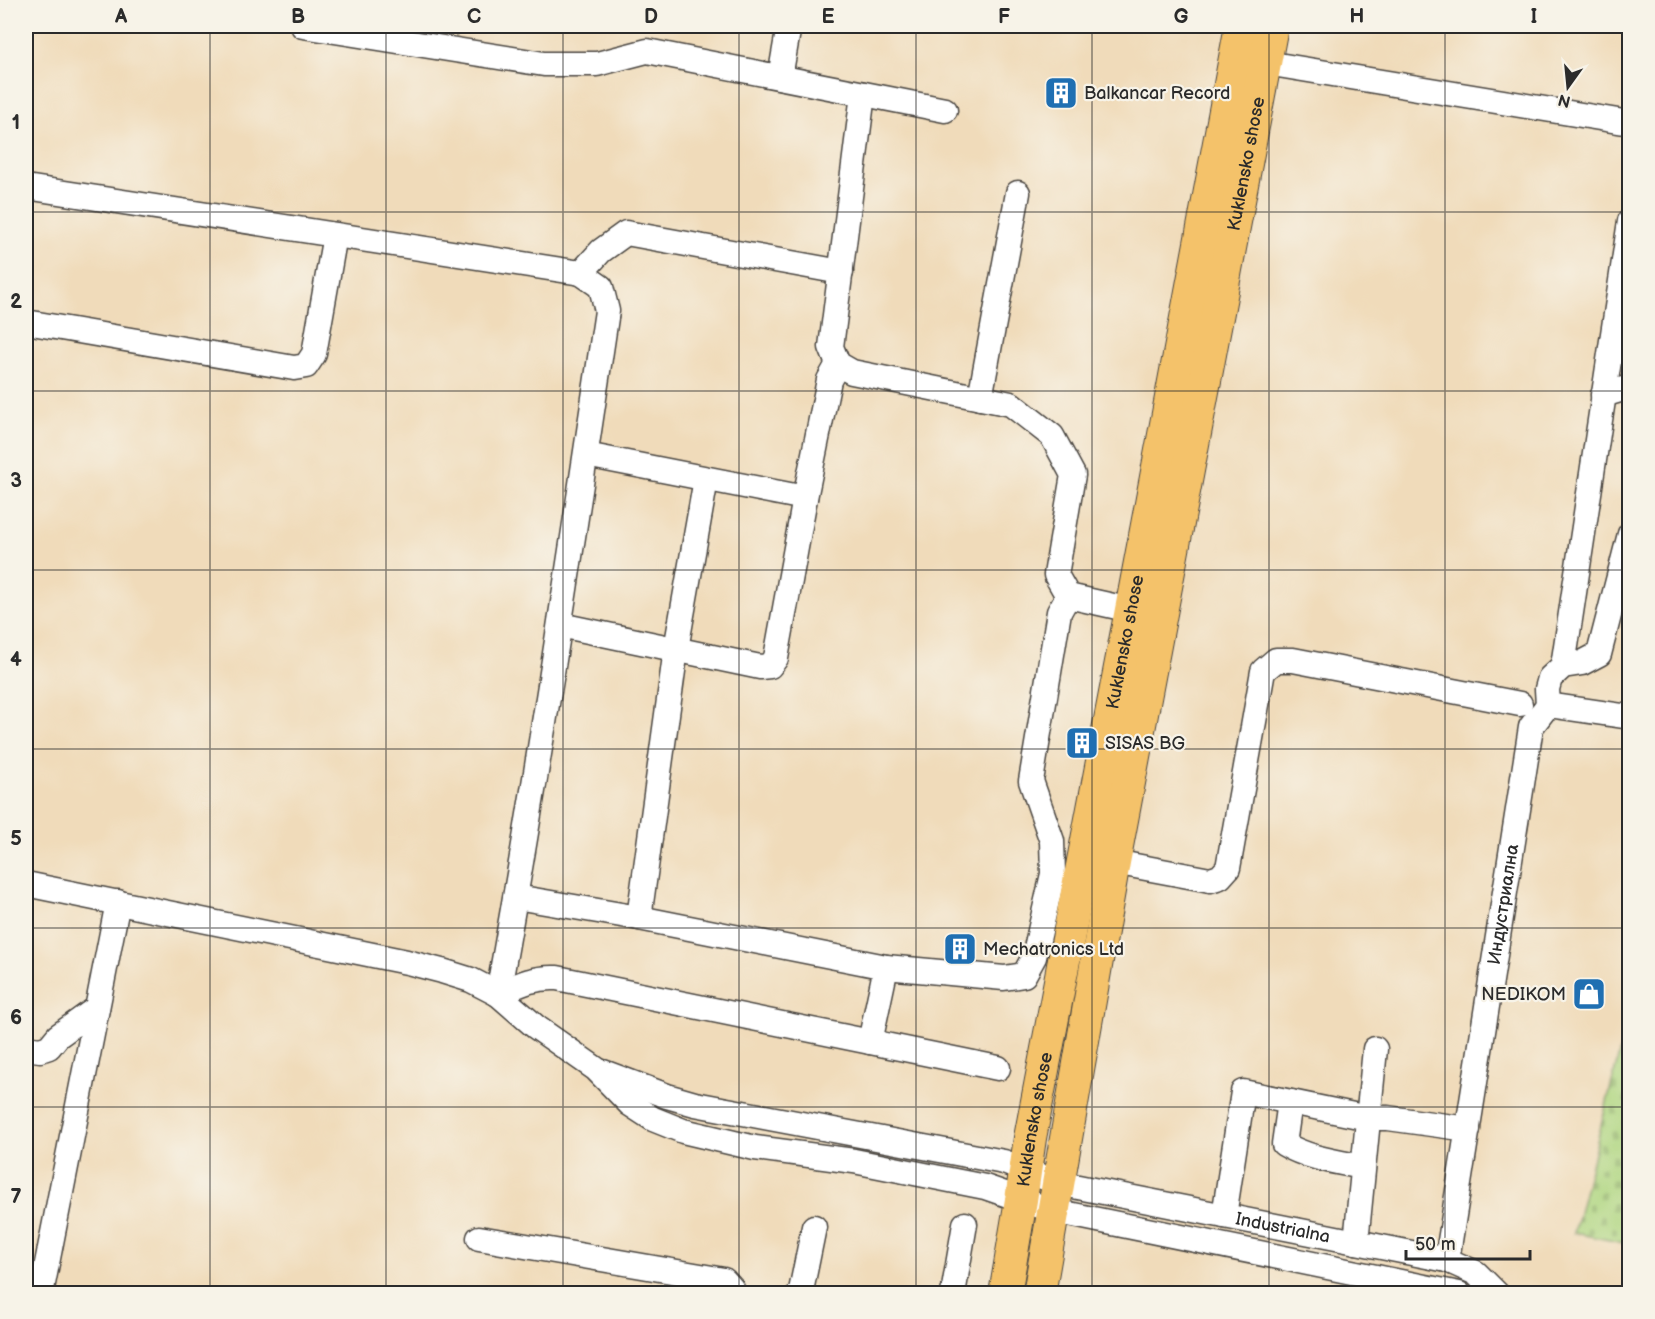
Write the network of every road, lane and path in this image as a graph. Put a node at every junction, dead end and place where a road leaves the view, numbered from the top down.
1 (303, 26) edge
2 (789, 26) edge
3 (1240, 26) edge
4 (1272, 26) edge
5 (1266, 63) junction
6 (780, 77) junction
7 (863, 94) junction
8 (945, 110) dead end
9 (1629, 123) edge
10 (26, 187) edge
11 (1018, 193) dead end
12 (1629, 221) edge
13 (335, 235) junction
14 (841, 272) junction
15 (581, 273) junction
16 (26, 322) edge
17 (838, 364) junction
18 (1629, 387) edge
19 (1603, 395) junction
20 (980, 398) junction
21 (586, 455) junction
22 (706, 479) junction
23 (805, 498) junction
24 (1629, 534) edge
25 (1068, 596) junction
26 (1131, 610) junction
27 (560, 625) junction
28 (676, 649) junction
29 (1563, 666) junction
30 (1520, 704) dead end
31 (1548, 705) junction
32 (1629, 717) edge
33 (1114, 862) junction
34 (26, 884) edge
35 (516, 897) junction
36 (118, 902) junction
37 (639, 918) junction
38 (886, 967) junction
39 (498, 994) junction
40 (98, 1008) junction
41 (870, 1042) junction
42 (26, 1048) edge
43 (1375, 1049) dead end
44 (998, 1068) dead end
45 (596, 1069) junction
46 (1290, 1102) junction
47 (1368, 1118) junction
48 (1468, 1129) junction
49 (1363, 1167) junction
50 (1024, 1186) junction
51 (1056, 1197) junction
52 (1224, 1216) junction
53 (965, 1224) dead end
54 (814, 1227) dead end
55 (480, 1238) dead end
56 (1356, 1242) junction
57 (1447, 1260) junction
58 (739, 1292) edge
59 (41, 1293) edge
60 (799, 1293) edge
61 (953, 1293) edge
62 (1005, 1293) edge
63 (1039, 1293) edge
64 (1459, 1293) edge
65 (1497, 1293) edge

1 - 6 street
2 - 6 street
3 - 26 main road, Kuklensko shose
4 - 5 main road, Kuklensko shose
5 - 9 street
5 - 33 main road, Kuklensko shose
6 - 7 street
7 - 8 street
7 - 14 street
10 - 13 street
11 - 20 street
12 - 19 street
13 - 15 street
13 - 16 street
14 - 15 street
14 - 17 street
15 - 21 street
17 - 20 street
17 - 23 street
18 - 19 street
19 - 29 street
20 - 25 street
21 - 22 street
21 - 27 street
22 - 23 street
22 - 28 street
23 - 28 street
24 - 29 street
25 - 26 street
25 - 38 street
26 - 50 main road, Kuklensko shose
27 - 28 street
27 - 35 street
28 - 37 street
29 - 31 street
30 - 33 street
31 - 32 street
31 - 48 street, Индустриална
33 - 51 main road, Kuklensko shose
34 - 36 street
35 - 37 street
35 - 39 street
36 - 39 street
36 - 40 street
37 - 38 street
38 - 41 street
39 - 41 street
39 - 45 street
40 - 42 street
40 - 59 street
41 - 44 street
43 - 47 street
45 - 50 street
45 - 50 street
46 - 47 street
46 - 49 street
46 - 52 street
47 - 48 street
47 - 49 street
48 - 57 street, Индустриална
49 - 56 street
50 - 51 street
50 - 62 main road, Kuklensko shose
51 - 52 street, Industrialna
51 - 63 main road, Kuklensko shose
51 - 64 street, Industrialna
52 - 56 street, Industrialna
53 - 61 street
54 - 60 street
55 - 58 street
56 - 57 street, Industrialna
57 - 65 street, Industrialna

